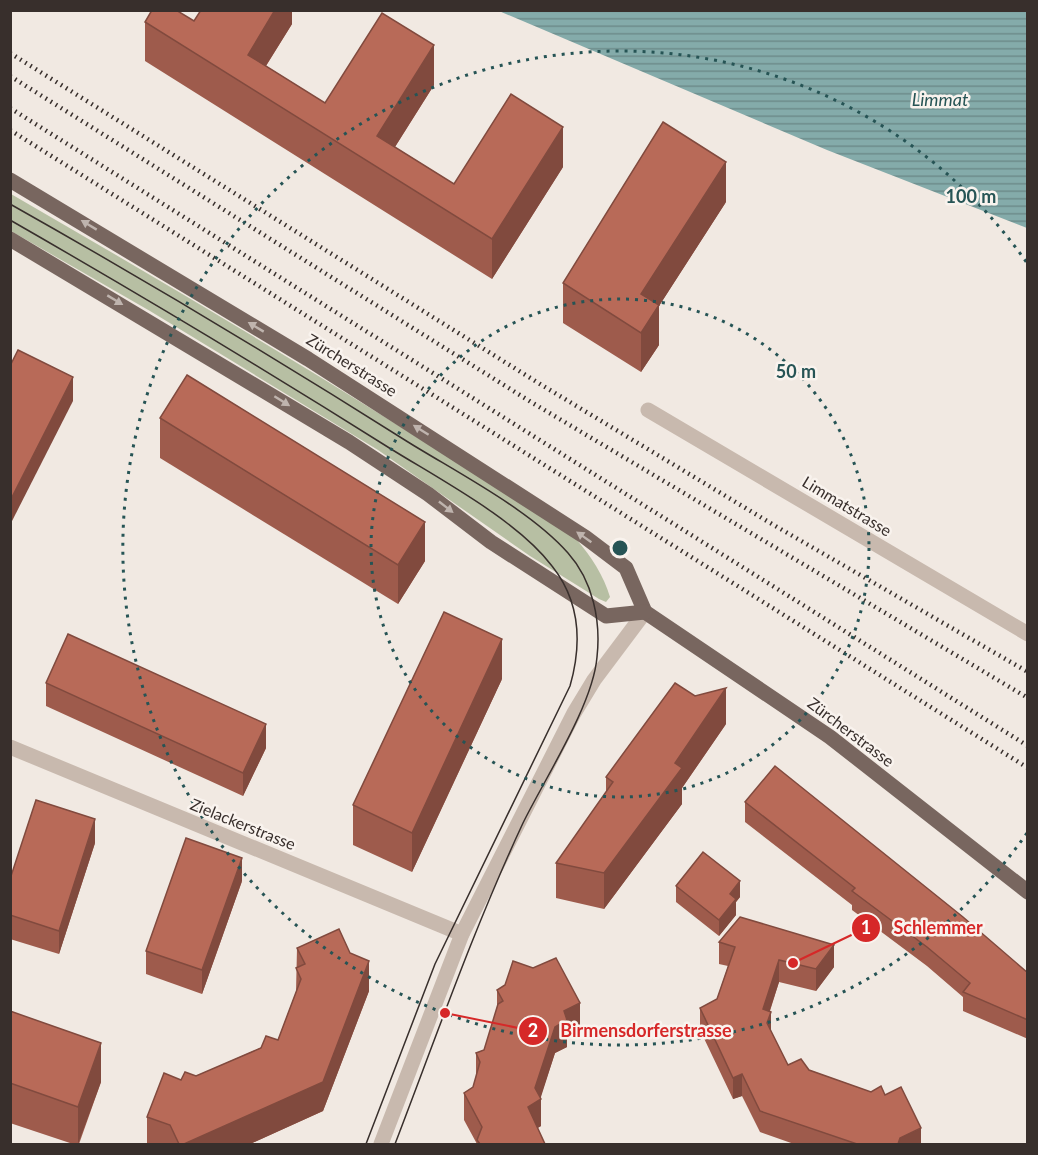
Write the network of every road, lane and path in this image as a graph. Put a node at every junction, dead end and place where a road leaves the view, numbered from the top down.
1 (10, 180) edge
2 (10, 239) edge
3 (648, 410) dead end
4 (645, 612) junction
5 (1028, 634) edge
6 (10, 747) edge
7 (1028, 892) edge
8 (462, 934) junction
9 (381, 1144) edge

4 -> 1 main road, Zürcherstrasse
2 -> 4 main road
3 - 5 street, Limmatstrasse
4 - 7 main road, Zürcherstrasse
4 - 8 street
6 - 8 street, Zielackerstrasse
8 - 9 street

